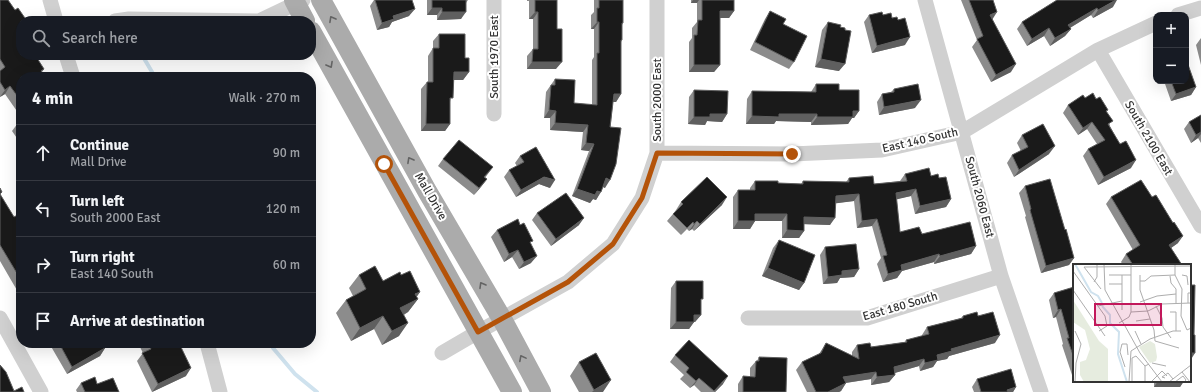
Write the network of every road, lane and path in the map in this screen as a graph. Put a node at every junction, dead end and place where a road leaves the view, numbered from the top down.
1 (50, 0) edge
2 (321, 0) edge
3 (494, 0) edge
4 (657, 0) edge
5 (925, 0) edge
6 (297, 1) edge
7 (1201, 8) edge
8 (1188, 12) edge
9 (55, 16) edge
10 (268, 16) edge
11 (303, 16) edge
12 (1153, 24) edge
13 (316, 40) edge
14 (1098, 50) junction
15 (68, 60) edge
16 (71, 72) edge
17 (494, 114) dead end
18 (962, 132) junction
19 (657, 153) junction
20 (1201, 226) edge
21 (1001, 276) junction
22 (0, 318) edge
23 (748, 318) dead end
24 (502, 319) junction
25 (478, 332) junction
26 (16, 347) edge
27 (17, 348) edge
28 (208, 348) edge
29 (442, 354) dead end
30 (41, 392) edge
31 (220, 392) edge
32 (512, 392) edge
33 (540, 392) edge
34 (1041, 392) edge

1 - 9 street
24 -> 2 main road, Mall Drive
3 - 17 street, South 1970 East
4 - 19 street, South 2000 East
5 - 18 street, South 2060 East
6 - 10 street
6 - 11 main road
7 - 8 street
12 - 14 street, East 140 South
13 -> 25 main road, Mall Drive
14 - 18 street, East 140 South
14 - 20 street, South 2100 East
15 - 16 street
18 - 19 street, East 140 South
18 - 21 street, South 2060 East
19 - 24 street, South 2000 East
21 - 23 street, East 180 South
21 - 34 street, South 2060 East
22 - 26 street
24 - 25 street, South 2000 East
33 -> 24 main road, Mall Drive
25 - 29 street, South 2000 East
25 - 32 main road, Mall Drive
27 - 30 street
28 - 31 street

